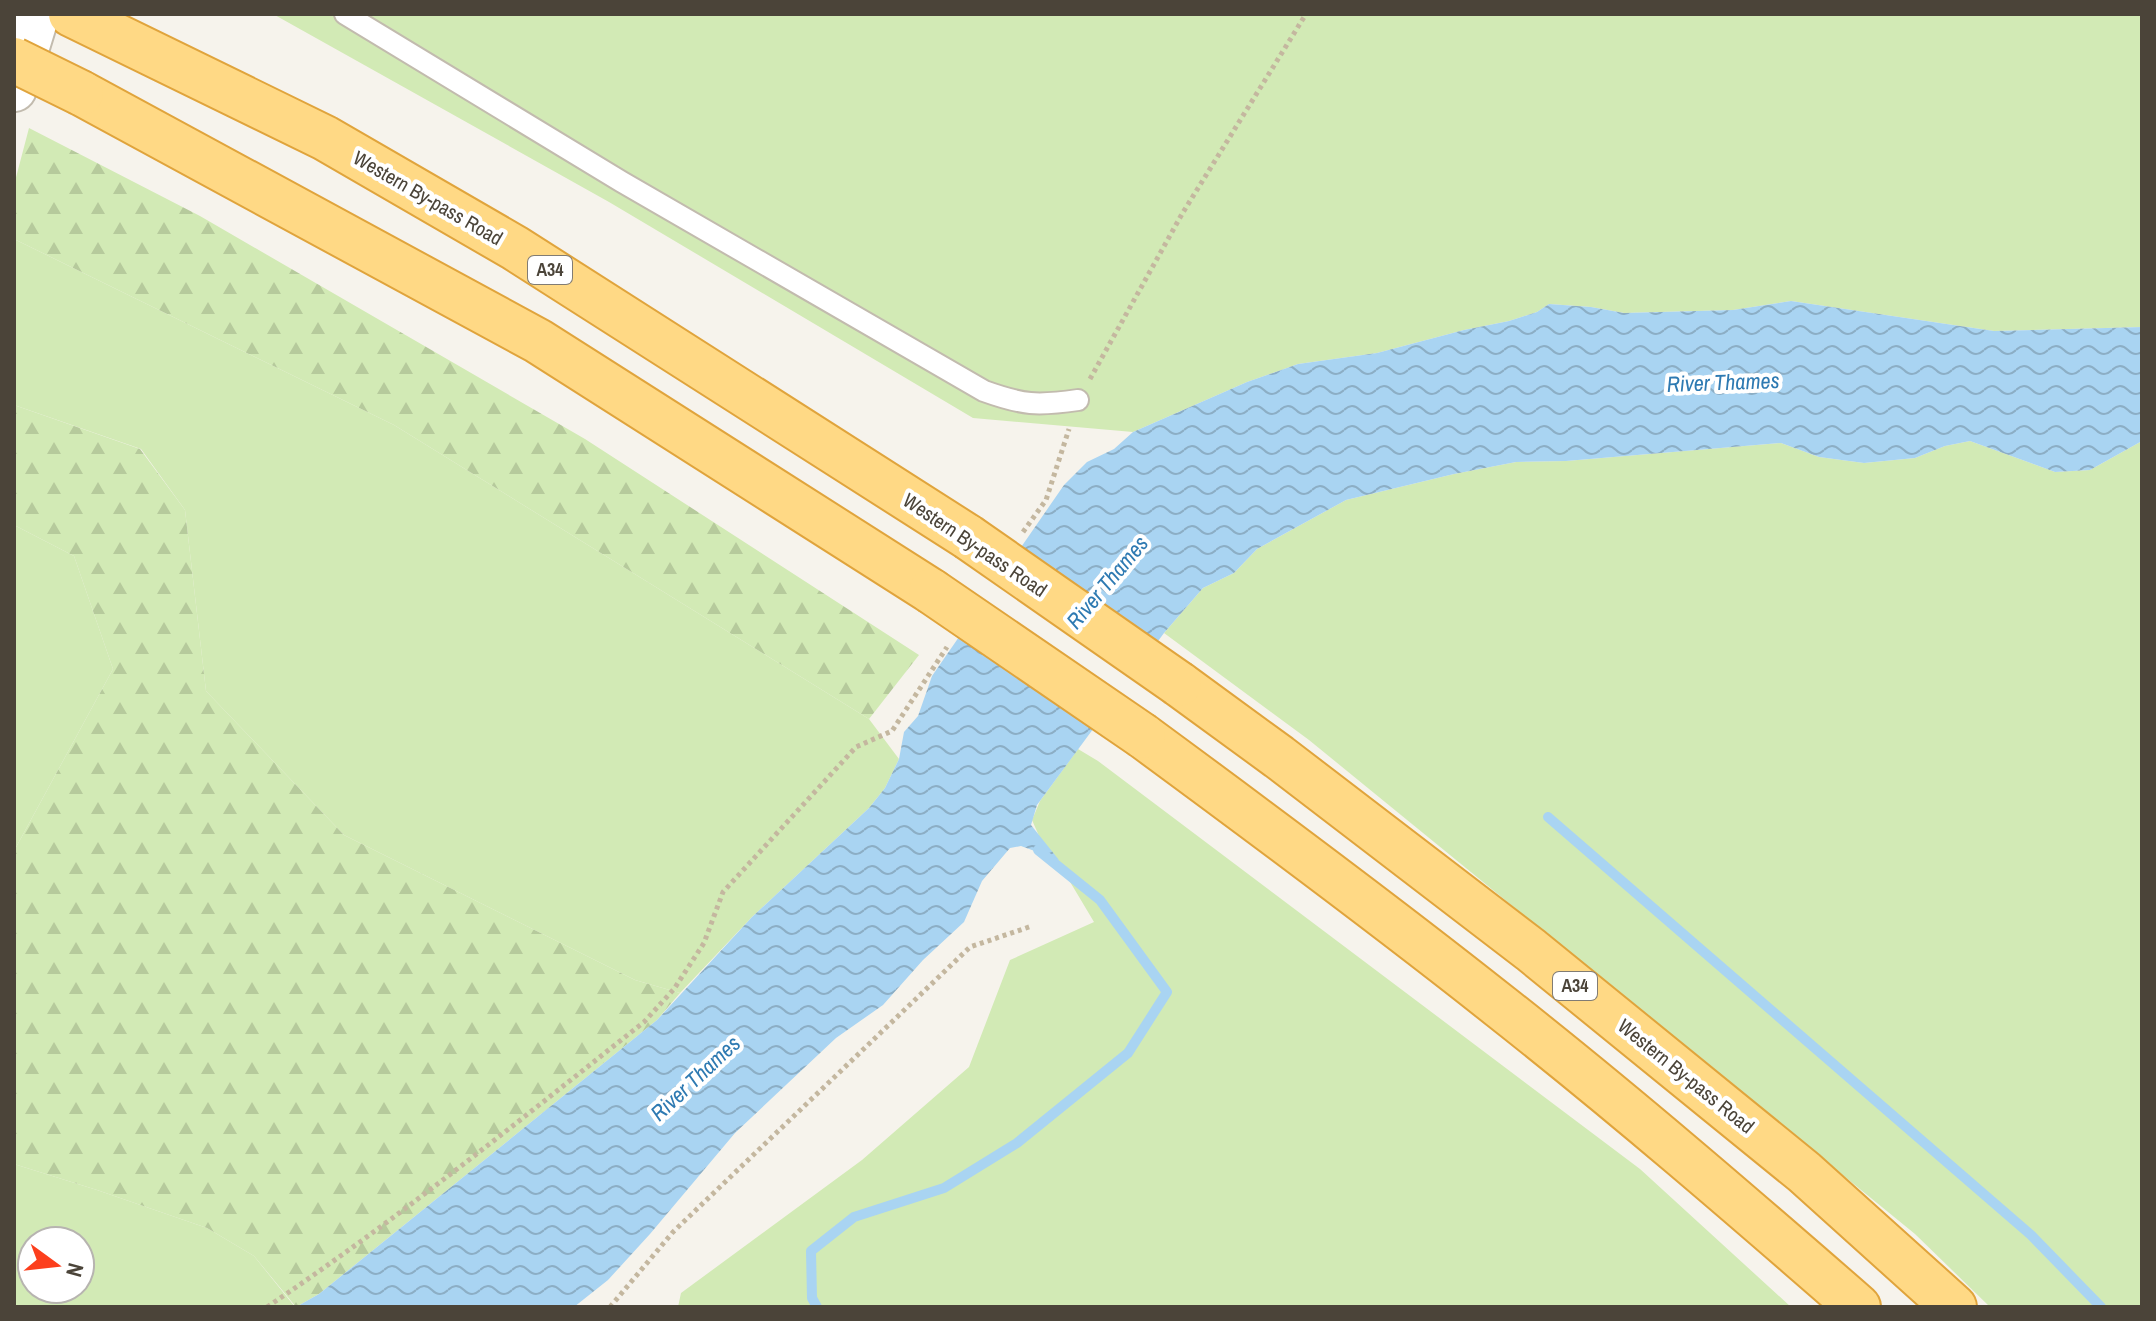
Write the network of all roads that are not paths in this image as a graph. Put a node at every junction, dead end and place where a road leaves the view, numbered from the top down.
1 (37, 14) edge
2 (71, 14) edge
3 (345, 14) edge
4 (14, 60) edge
5 (14, 89) edge
6 (1078, 400) road end
7 (1858, 1307) edge
8 (1954, 1307) edge

1 - 5 street
2 - 8 highway, Western By-pass Road / A34, bridge
3 - 6 lane
4 - 7 highway, bridge

